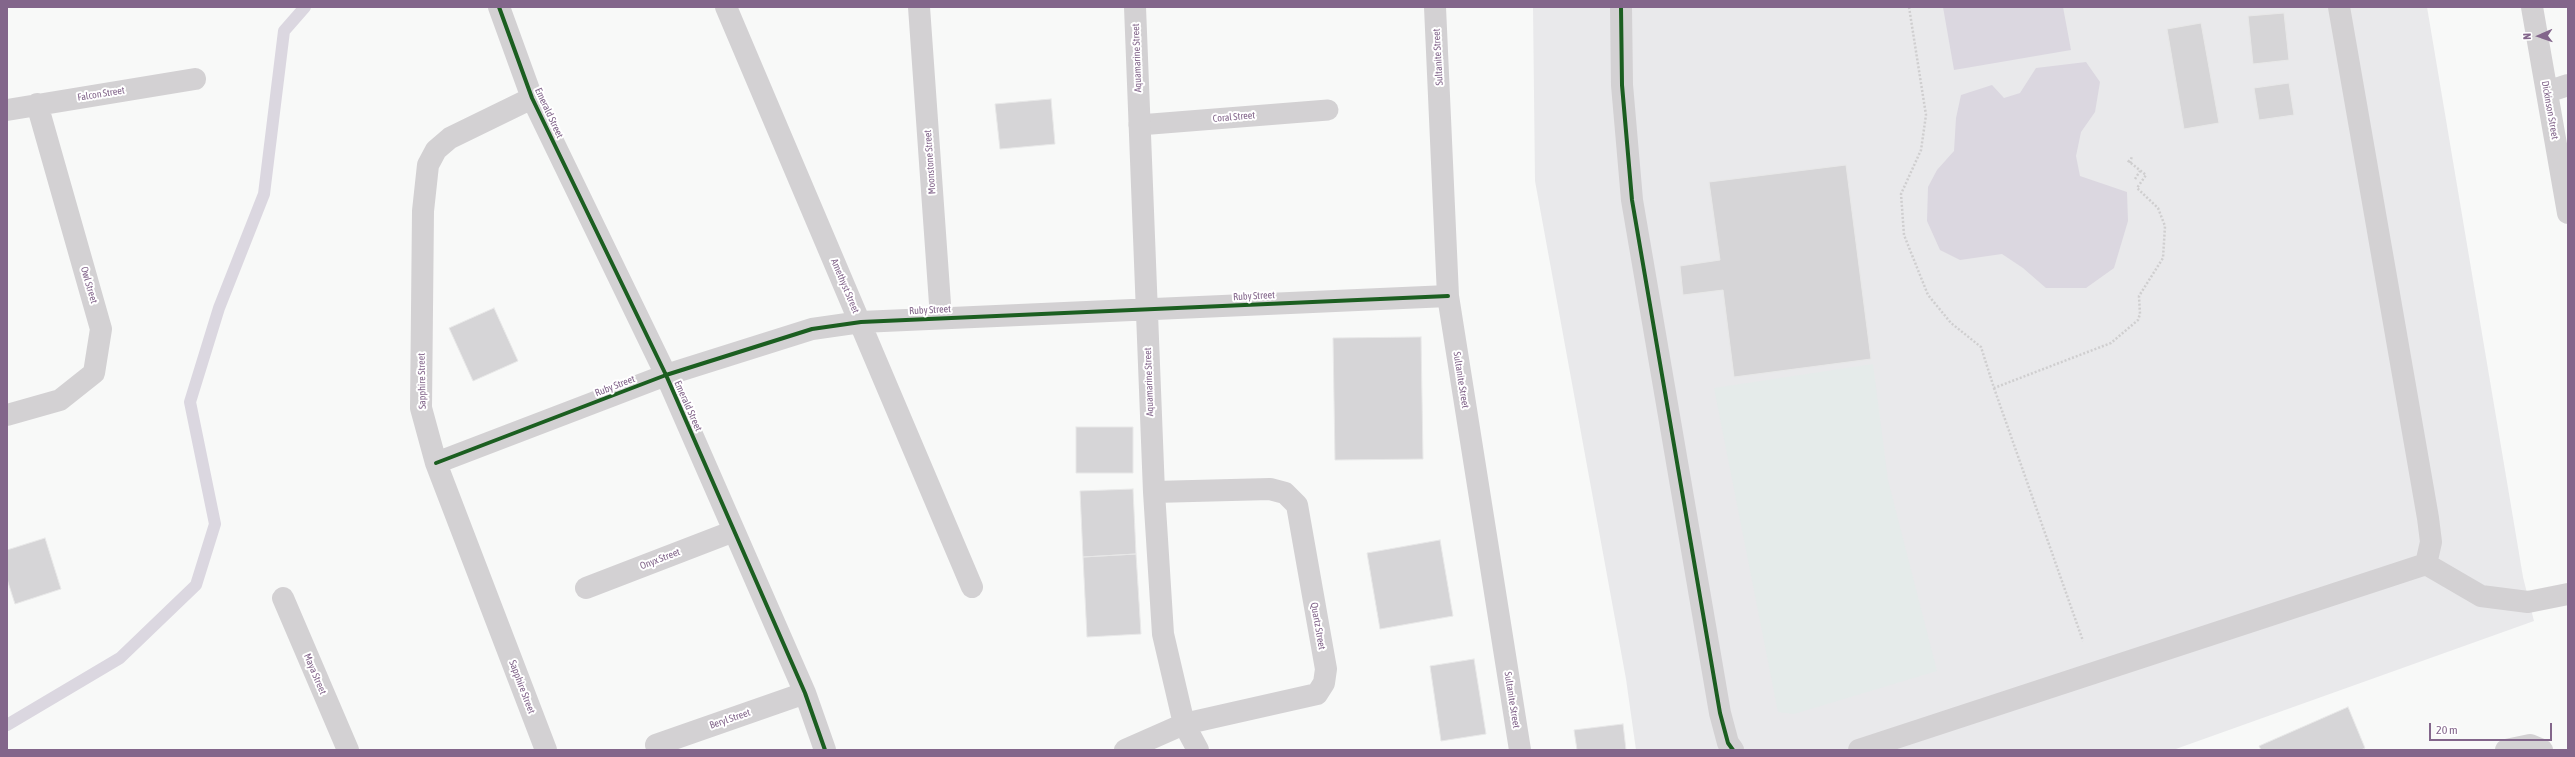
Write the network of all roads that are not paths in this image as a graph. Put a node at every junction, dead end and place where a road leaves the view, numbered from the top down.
1 (499, 7) edge
2 (726, 7) edge
3 (919, 7) edge
4 (1135, 7) edge
5 (1435, 7) edge
6 (1621, 7) edge
7 (2339, 7) edge
8 (2532, 7) edge
9 (195, 80) dead end
10 (2568, 85) edge
11 (2547, 92) junction
12 (532, 98) junction
13 (37, 104) junction
14 (7, 110) edge
15 (1328, 110) dead end
16 (1139, 125) junction
17 (2568, 213) edge
18 (1448, 296) junction
19 (1146, 309) junction
20 (941, 318) junction
21 (861, 322) junction
22 (666, 374) junction
23 (7, 415) edge
24 (436, 463) junction
25 (1154, 492) junction
26 (734, 530) junction
27 (2426, 564) junction
28 (972, 587) dead end
29 (586, 588) dead end
30 (2568, 594) edge
31 (282, 598) dead end
32 (805, 693) junction
33 (1184, 724) junction
34 (656, 745) dead end
35 (2512, 748) edge
36 (348, 750) edge
37 (546, 750) edge
38 (825, 750) edge
39 (1125, 750) edge
40 (1198, 750) edge
41 (1520, 750) edge
42 (1733, 750) edge
43 (1859, 750) edge
44 (2542, 750) edge

1 - 12 street, Emerald Street
2 - 21 street, Amethyst Street
3 - 20 street, Moonstone Street
4 - 16 street, Aquamarine Street
5 - 18 street, Sultanite Street
6 - 42 street
7 - 27 street
8 - 11 street, Dickinson Street
9 - 13 street, Falcon Street
10 - 11 street
11 - 17 street, Dickinson Street
12 - 22 street, Emerald Street
12 - 24 street, Sapphire Street
13 - 14 street, Falcon Street
13 - 23 street, Owl Street
15 - 16 lane, Coral Street
16 - 19 street, Aquamarine Street
18 - 19 street, Ruby Street
18 - 41 street, Sultanite Street
19 - 20 street, Ruby Street
19 - 25 street, Aquamarine Street
20 - 21 street, Ruby Street
21 - 22 street, Ruby Street
21 - 28 street, Amethyst Street
22 - 24 street, Ruby Street
22 - 26 street, Emerald Street
24 - 37 street, Sapphire Street
25 - 33 street, Aquamarine Street
25 - 33 street, Quartz Street
26 - 29 street, Onyx Street
26 - 32 street, Emerald Street
27 - 30 street
27 - 43 street
31 - 36 street, Maya Street
32 - 34 street, Beryl Street
32 - 38 street, Emerald Street
33 - 39 street, Quartz Street
33 - 40 street, Aquamarine Street
35 - 44 street

